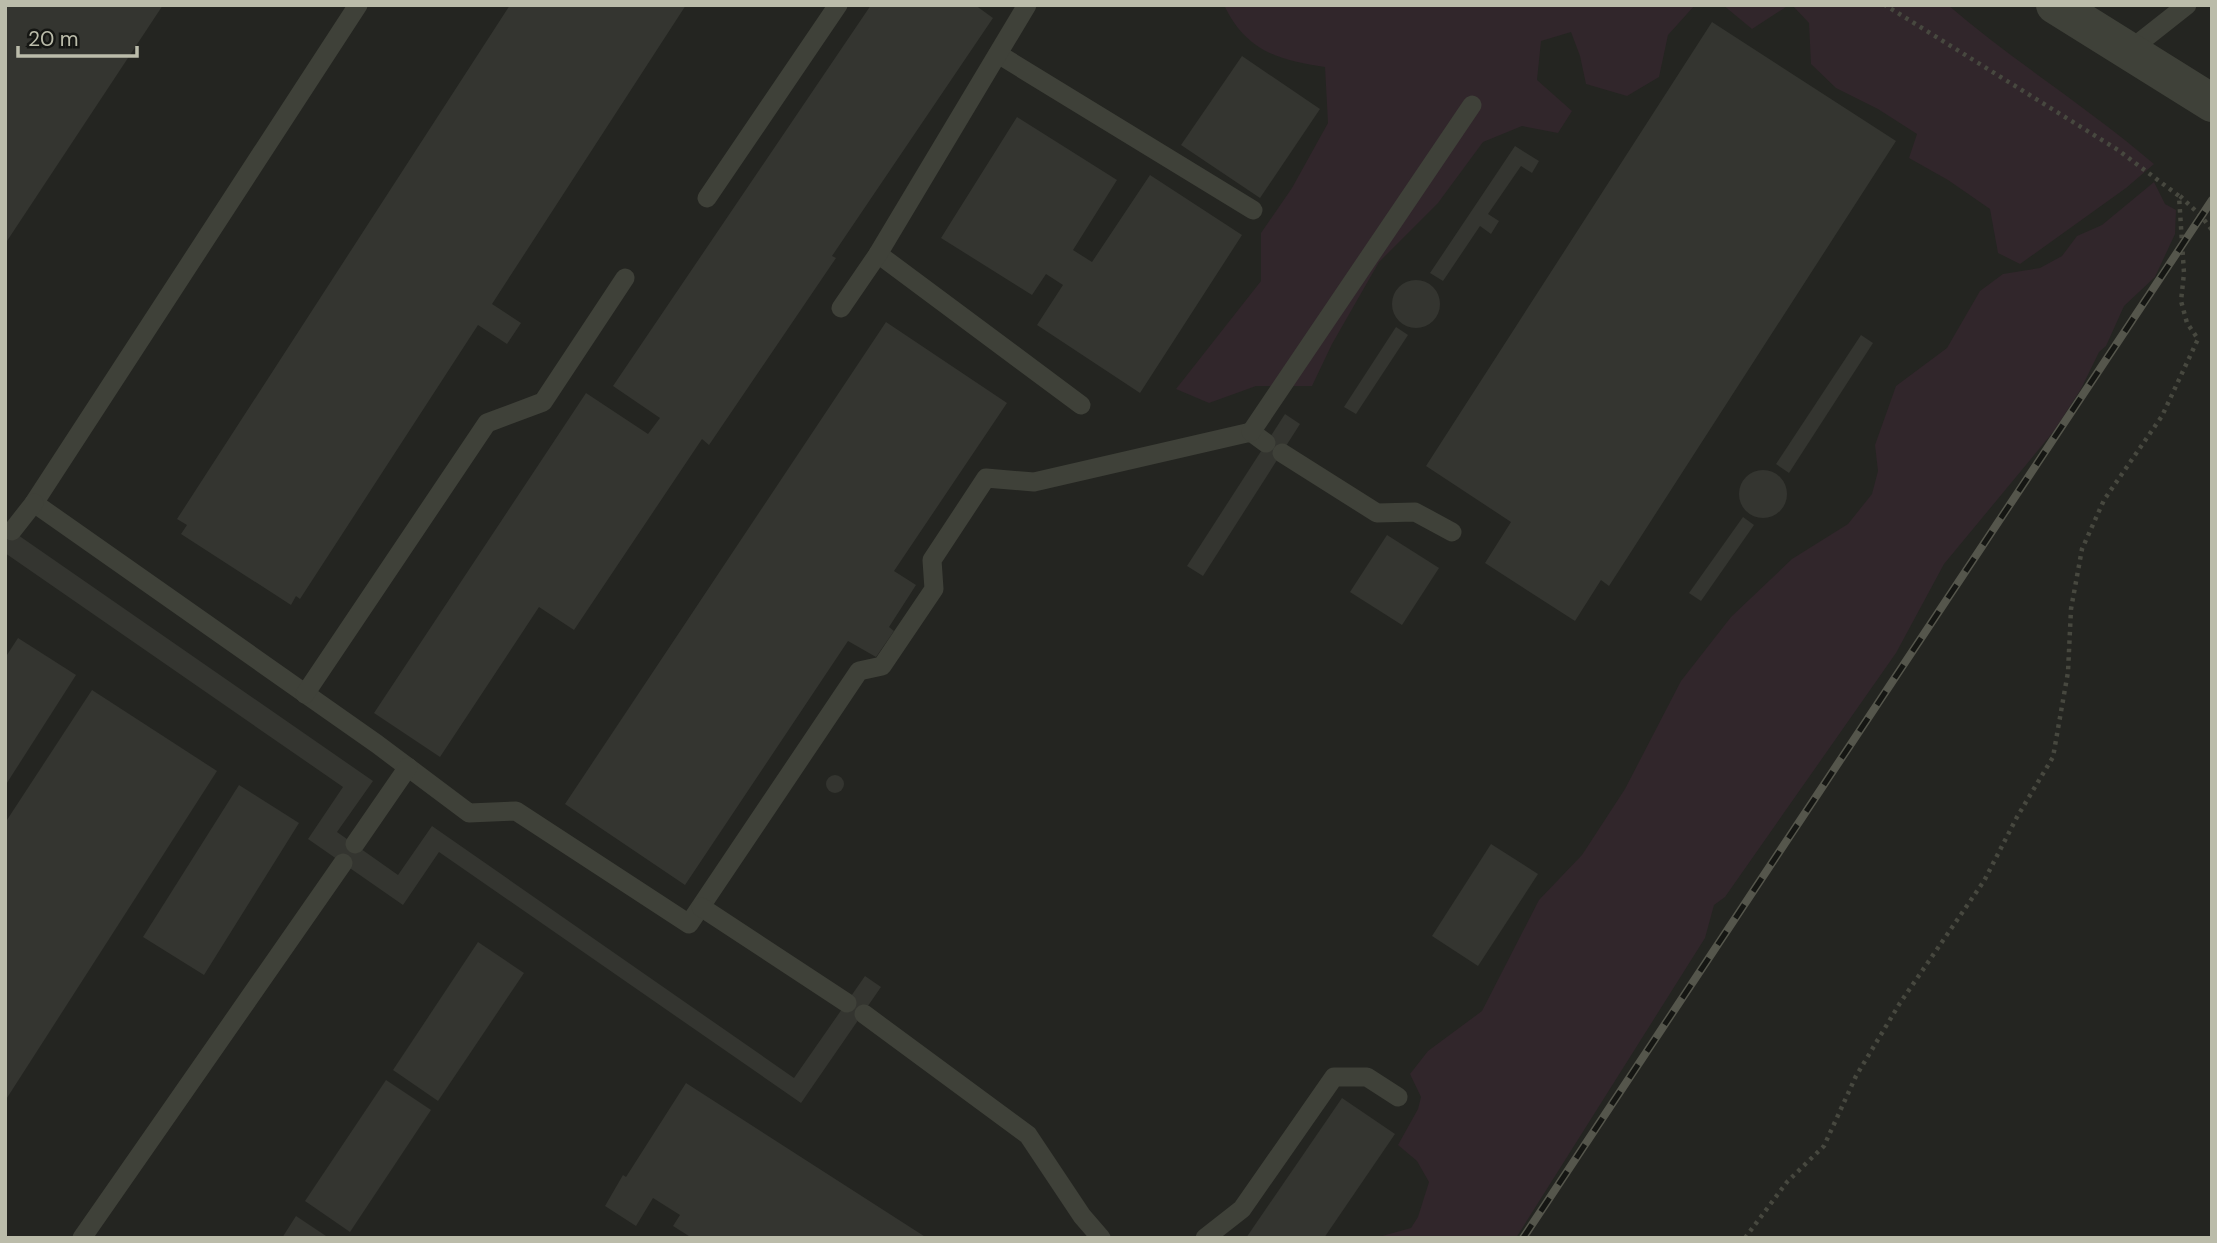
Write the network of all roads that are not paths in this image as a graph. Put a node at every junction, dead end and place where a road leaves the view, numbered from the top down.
1 (358, 5) edge
2 (838, 5) edge
3 (1027, 5) edge
4 (2055, 5) edge
5 (2187, 5) edge
6 (2130, 50) junction
7 (998, 54) junction
8 (2212, 103) edge
9 (1472, 105) dead end
10 (707, 198) dead end
11 (1253, 210) dead end
12 (878, 254) junction
13 (625, 278) dead end
14 (841, 308) dead end
15 (1081, 405) dead end
16 (1266, 443) junction
17 (34, 503) junction
18 (12, 531) dead end
19 (1452, 532) dead end
20 (305, 694) junction
21 (408, 768) junction
22 (355, 844) dead end
23 (343, 863) dead end
24 (701, 907) junction
25 (847, 1003) dead end
26 (864, 1014) dead end
27 (1398, 1097) dead end
28 (82, 1238) edge
29 (1101, 1238) edge
30 (1205, 1238) edge

1 - 17 lane
2 - 10 lane
3 - 7 lane
4 - 6 street
5 - 6 lane
6 - 8 street
7 - 11 lane
7 - 12 lane
9 - 16 lane
12 - 14 lane
12 - 15 lane
13 - 20 lane
16 - 19 lane
16 - 24 lane
17 - 18 lane
17 - 20 lane
20 - 21 lane
21 - 22 lane
21 - 24 lane
23 - 28 lane
24 - 25 lane
26 - 29 lane
27 - 30 lane

